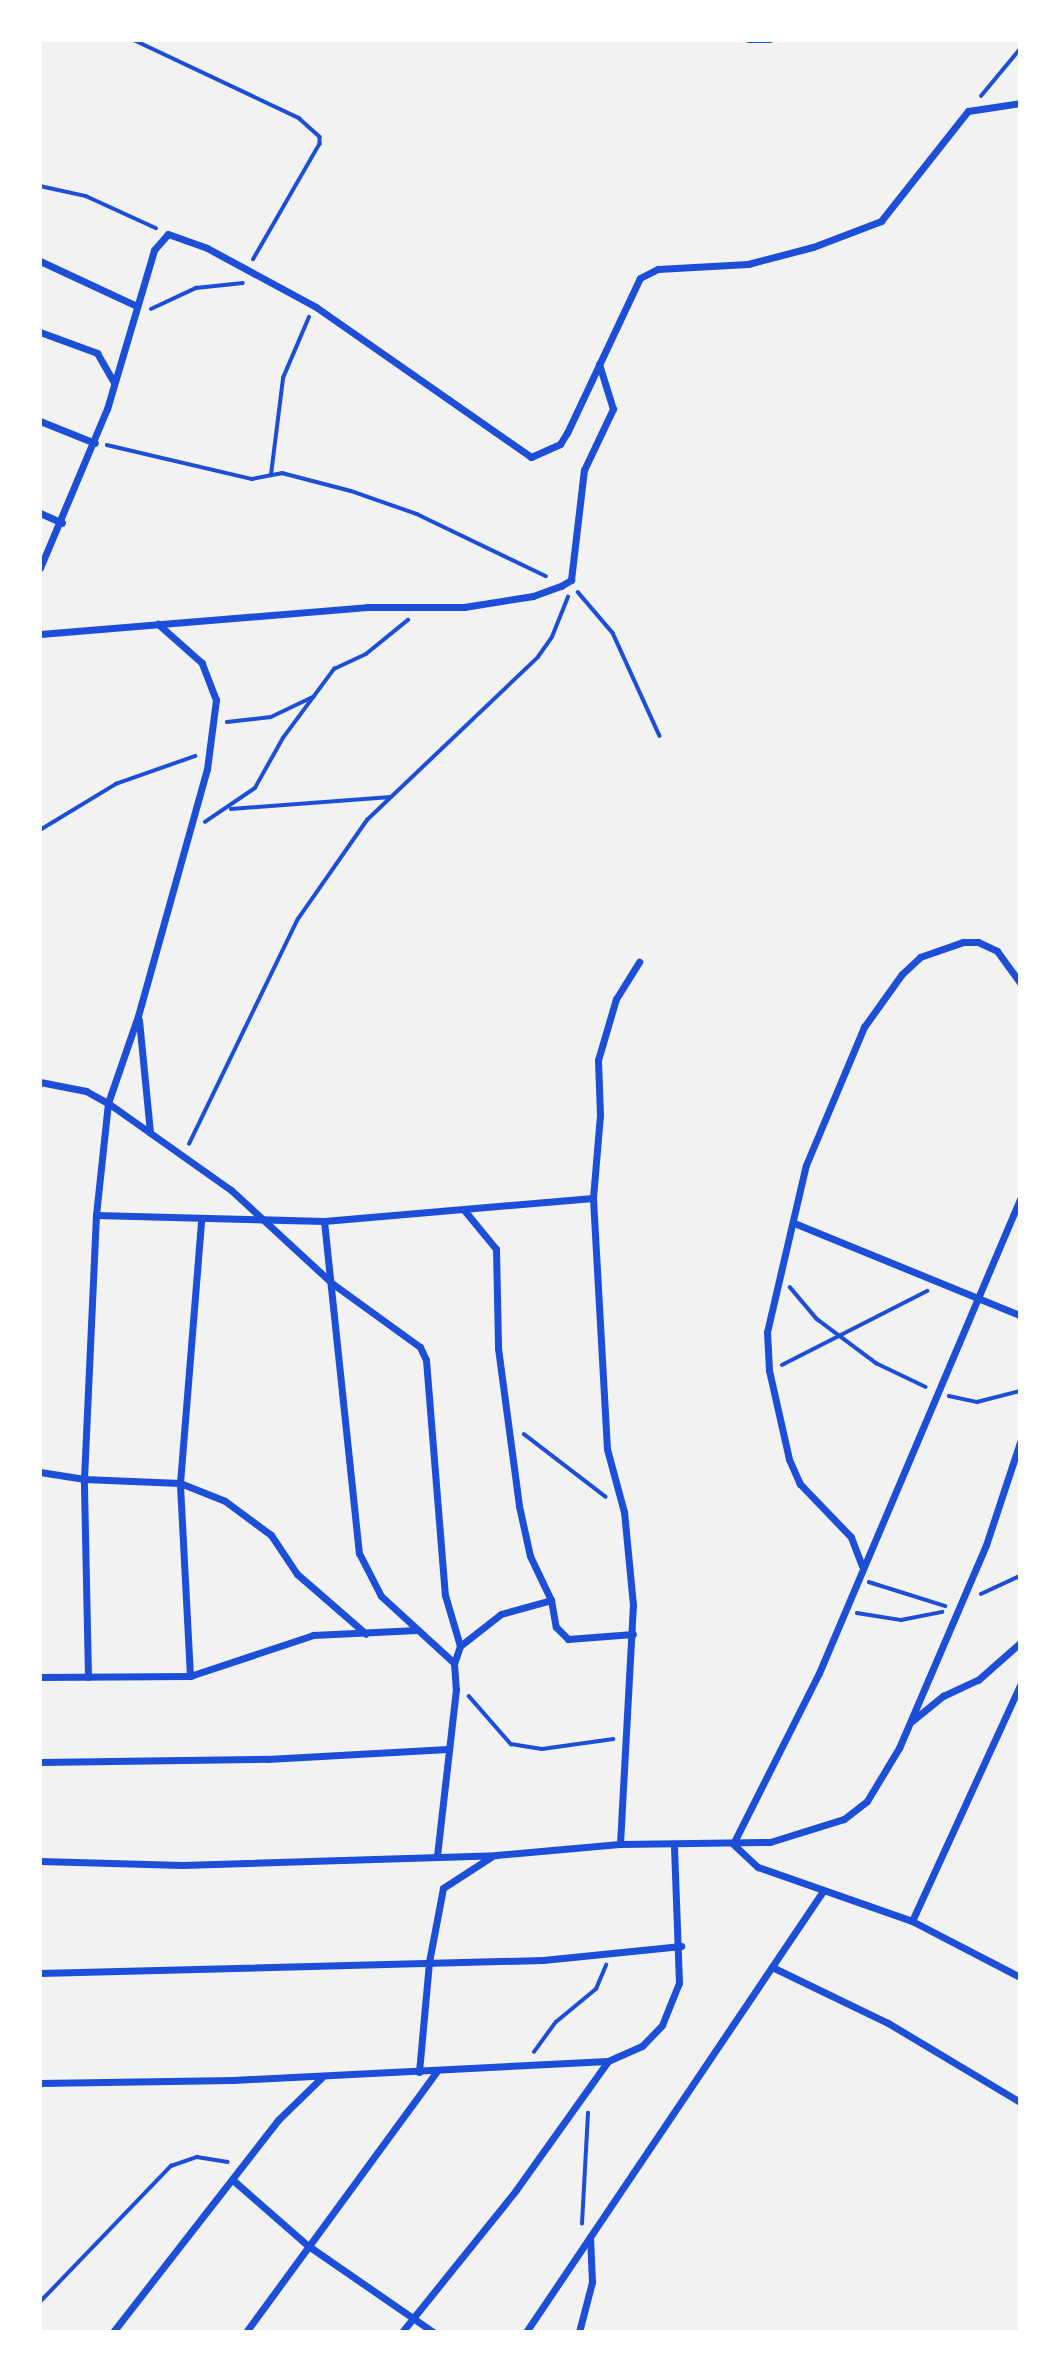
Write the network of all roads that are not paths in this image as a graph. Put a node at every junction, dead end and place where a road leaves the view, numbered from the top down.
1 (748, 40) edge
2 (770, 40) edge
3 (1020, 103) edge
4 (40, 261) edge
5 (137, 306) junction
6 (40, 332) edge
7 (598, 364) junction
8 (114, 384) junction
9 (40, 421) edge
10 (95, 443) junction
11 (40, 513) edge
12 (62, 523) junction
13 (40, 568) edge
14 (158, 624) junction
15 (40, 634) edge
16 (639, 962) dead end
17 (1020, 983) edge
18 (138, 1016) junction
19 (40, 1082) edge
20 (108, 1103) junction
21 (150, 1132) junction
22 (593, 1198) junction
23 (1020, 1199) edge
24 (464, 1210) junction
25 (96, 1215) junction
26 (201, 1220) junction
27 (265, 1221) junction
28 (324, 1221) junction
29 (794, 1223) junction
30 (333, 1284) junction
31 (976, 1298) junction
32 (1020, 1315) edge
33 (1020, 1442) edge
34 (40, 1472) edge
35 (84, 1479) junction
36 (180, 1483) junction
37 (862, 1566) junction
38 (551, 1600) junction
39 (417, 1630) junction
40 (366, 1634) junction
41 (633, 1634) junction
42 (1020, 1643) edge
43 (460, 1646) junction
44 (454, 1663) junction
45 (190, 1676) junction
46 (40, 1677) edge
47 (88, 1677) junction
48 (1020, 1685) edge
49 (911, 1721) junction
50 (448, 1749) junction
51 (40, 1762) edge
52 (620, 1844) junction
53 (674, 1844) junction
54 (733, 1844) junction
55 (496, 1855) junction
56 (437, 1856) junction
57 (40, 1861) edge
58 (823, 1891) junction
59 (912, 1921) junction
60 (681, 1946) junction
61 (429, 1962) junction
62 (772, 1967) junction
63 (40, 1973) edge
64 (1020, 1977) edge
65 (608, 2061) junction
66 (419, 2072) junction
67 (436, 2072) junction
68 (322, 2076) junction
69 (40, 2083) edge
70 (1020, 2102) edge
71 (234, 2181) junction
72 (590, 2237) junction
73 (307, 2245) junction
74 (414, 2317) junction
75 (113, 2332) edge
76 (246, 2332) edge
77 (402, 2332) edge
78 (433, 2332) edge
79 (526, 2332) edge
80 (579, 2332) edge

1 - 2 lane
3 - 7 street
4 - 5 street
5 - 7 street
5 - 8 street
6 - 8 street
7 - 14 street
8 - 10 street
9 - 10 street
10 - 12 street
11 - 12 street
12 - 13 street
14 - 15 street
14 - 18 street
16 - 22 street
17 - 29 street
18 - 20 street
18 - 21 street
19 - 20 street
20 - 21 street
20 - 25 street
21 - 27 street
22 - 24 street
22 - 41 street
23 - 31 street
24 - 28 street
24 - 38 street
25 - 26 street
25 - 35 street
26 - 27 street
26 - 36 street
27 - 28 street
27 - 30 street
28 - 30 street
29 - 31 street
29 - 37 street
30 - 39 street
30 - 43 street
31 - 32 street
31 - 37 street
33 - 49 street
34 - 35 street
35 - 36 street
35 - 47 street
36 - 40 street
36 - 45 street
37 - 54 street
38 - 41 street
38 - 43 street
39 - 40 street
39 - 44 street
40 - 45 street
41 - 52 street
42 - 49 street
43 - 44 street
44 - 50 street
45 - 47 street
46 - 47 street
48 - 59 street
49 - 54 street
50 - 51 street
50 - 56 street
52 - 53 street
52 - 55 street
53 - 54 street
53 - 60 street
54 - 58 street
55 - 56 street
55 - 61 street
56 - 57 street
58 - 59 street
58 - 62 street
59 - 64 street
60 - 61 street
60 - 65 street
61 - 63 street
61 - 66 street
62 - 70 street
62 - 72 street
65 - 67 street
65 - 74 street
66 - 67 street
66 - 68 street
67 - 73 street
68 - 69 street
68 - 71 street
71 - 73 street
71 - 75 street
72 - 79 street
72 - 80 street
73 - 74 street
73 - 76 street
74 - 77 street
74 - 78 street

